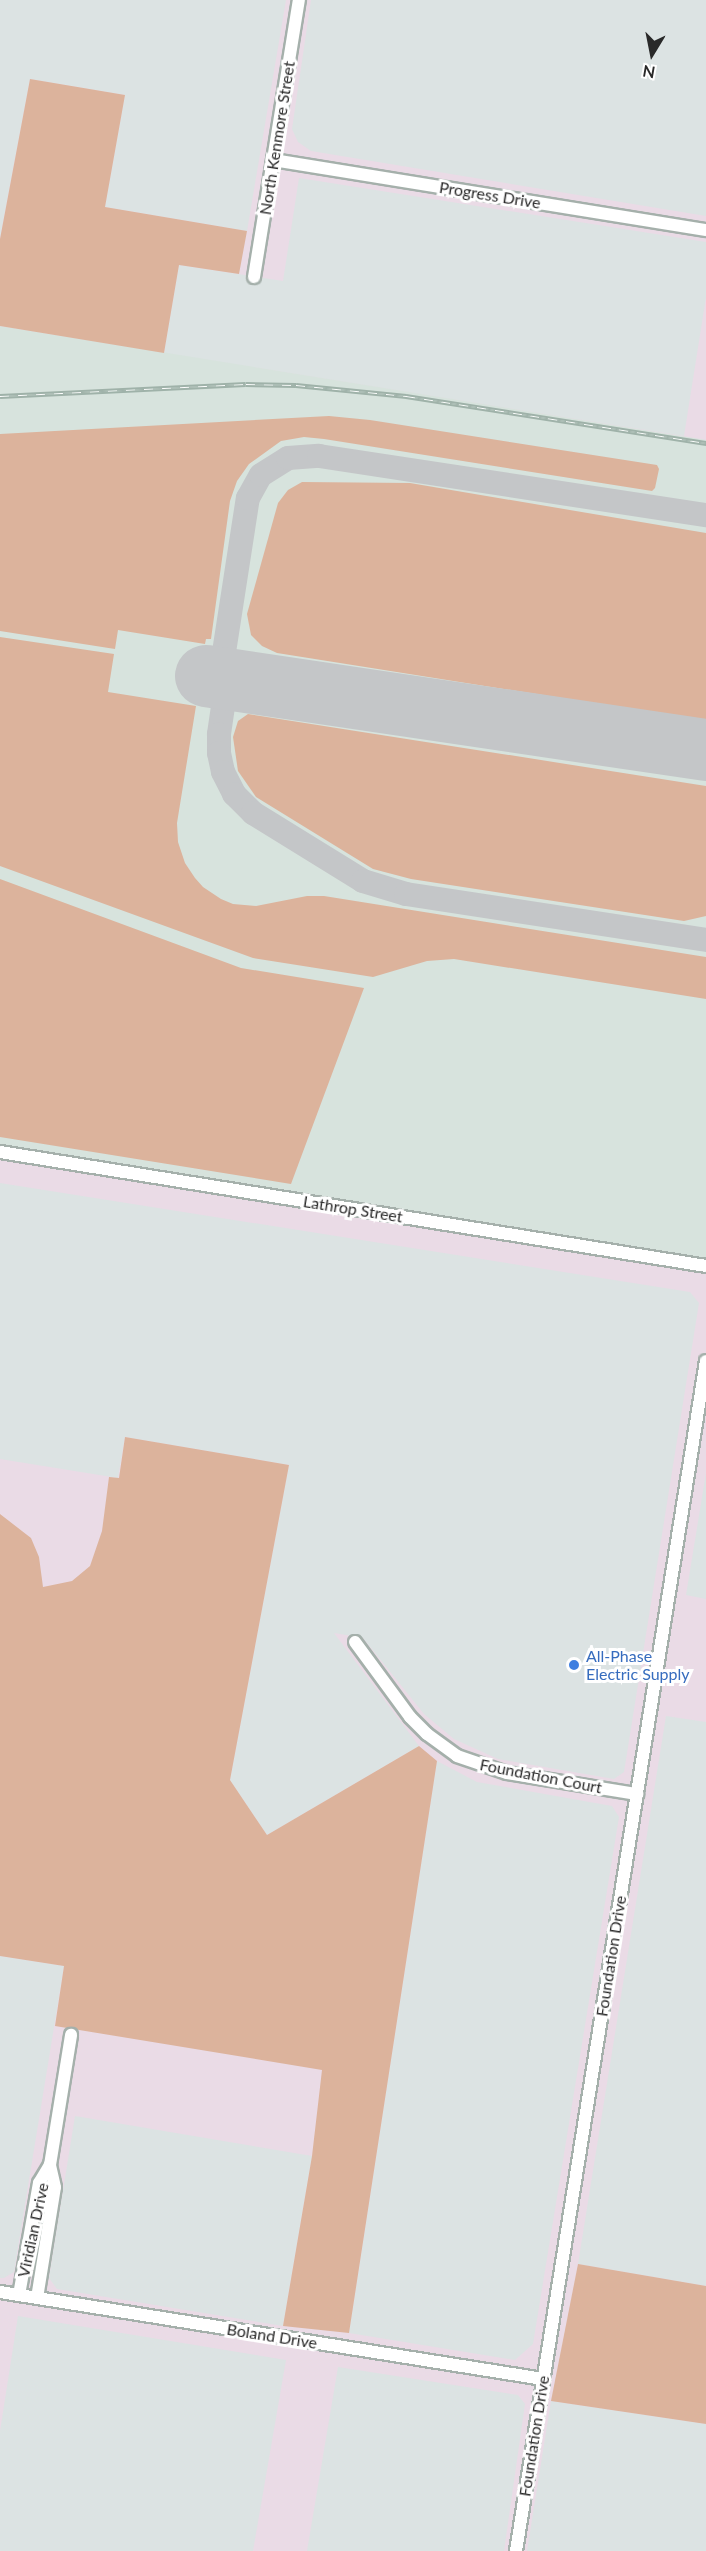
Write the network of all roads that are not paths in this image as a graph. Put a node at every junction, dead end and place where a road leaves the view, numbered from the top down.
1 (299, 0) edge
2 (273, 160) junction
3 (706, 230) edge
4 (254, 277) dead end
5 (0, 1152) edge
6 (706, 1266) edge
7 (706, 1361) edge
8 (355, 1642) dead end
9 (637, 1794) junction
10 (70, 2035) dead end
11 (50, 2165) junction
12 (0, 2292) edge
13 (19, 2295) junction
14 (37, 2298) junction
15 (543, 2379) junction
16 (516, 2551) edge

1 - 2 street, North Kenmore Street
2 - 3 street, Progress Drive
2 - 4 street, North Kenmore Street
5 - 6 street, Lathrop Street
7 - 9 street, Foundation Drive
8 - 9 street, Foundation Court
9 - 15 street, Foundation Drive
10 - 11 street, Viridian Drive
11 - 13 street, Viridian Drive
11 - 14 street, Viridian Drive
12 - 13 street, Boland Drive
13 - 14 street, Boland Drive
14 - 15 street, Boland Drive
15 - 16 street, Foundation Drive

